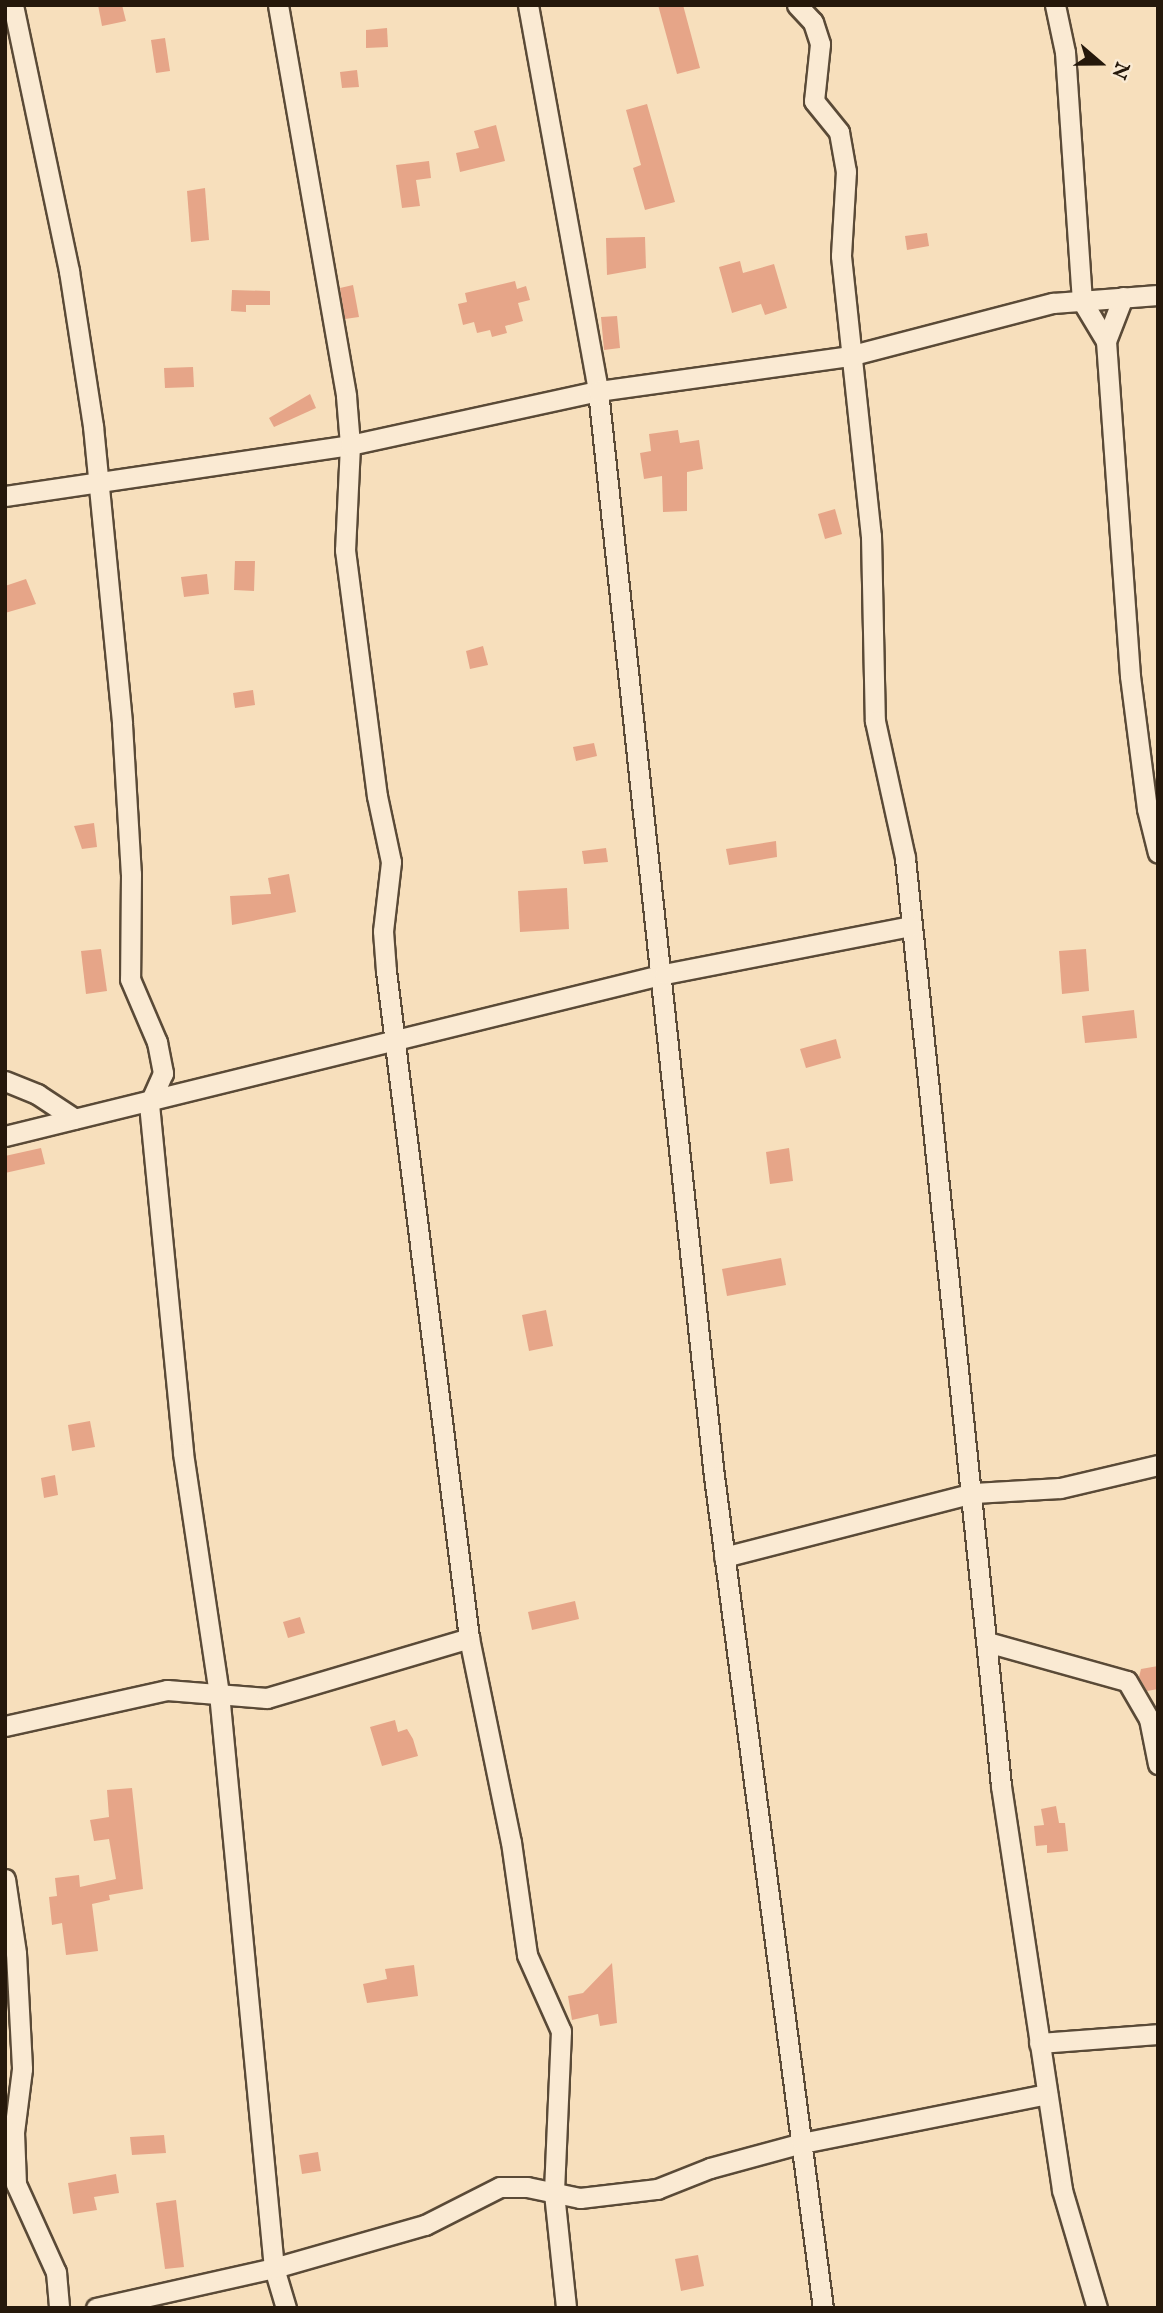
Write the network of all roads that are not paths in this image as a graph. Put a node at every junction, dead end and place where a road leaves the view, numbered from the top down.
1 (13, 5) edge
2 (278, 5) edge
3 (528, 5) edge
4 (797, 5) edge
5 (1055, 5) edge
6 (1158, 295) edge
7 (1123, 297) junction
8 (1082, 301) junction
9 (1106, 341) junction
10 (849, 356) junction
11 (598, 391) junction
12 (350, 445) junction
13 (97, 480) junction
14 (5, 496) edge
15 (1158, 853) edge
16 (911, 926) junction
17 (664, 974) junction
18 (397, 1043) junction
19 (6, 1083) edge
20 (149, 1104) junction
21 (75, 1119) junction
22 (5, 1136) edge
23 (1158, 1465) edge
24 (974, 1493) junction
25 (724, 1557) junction
26 (469, 1637) junction
27 (987, 1642) junction
28 (219, 1693) junction
29 (5, 1726) edge
30 (1158, 1764) edge
31 (5, 1879) edge
32 (1158, 2034) edge
33 (1039, 2043) junction
34 (1047, 2094) junction
35 (802, 2143) junction
36 (554, 2193) junction
37 (275, 2268) junction
38 (59, 2308) edge
39 (96, 2308) edge
40 (286, 2308) edge
41 (566, 2308) edge
42 (823, 2308) edge
43 (1097, 2308) edge

1 - 13 street
2 - 12 street
3 - 11 street
4 - 10 street
5 - 8 street
6 - 7 street
7 - 8 street
7 - 9 street
8 - 9 street
8 - 10 street
9 - 15 street
10 - 11 street
10 - 16 street
11 - 12 street
11 - 17 street
12 - 13 street
12 - 18 street
13 - 14 street
13 - 20 street
16 - 17 street
16 - 24 street
17 - 18 street
17 - 25 street
18 - 20 street
18 - 26 street
19 - 21 street
20 - 21 street
20 - 28 street
21 - 22 street
23 - 24 street
24 - 25 street
24 - 27 street
25 - 35 street
26 - 28 street
26 - 36 street
27 - 30 street
27 - 33 street
28 - 29 street
28 - 37 street
31 - 38 street
32 - 33 street
33 - 34 street
34 - 35 street
34 - 43 street
35 - 36 street
35 - 42 street
36 - 37 street
36 - 41 street
37 - 39 street
37 - 40 street

